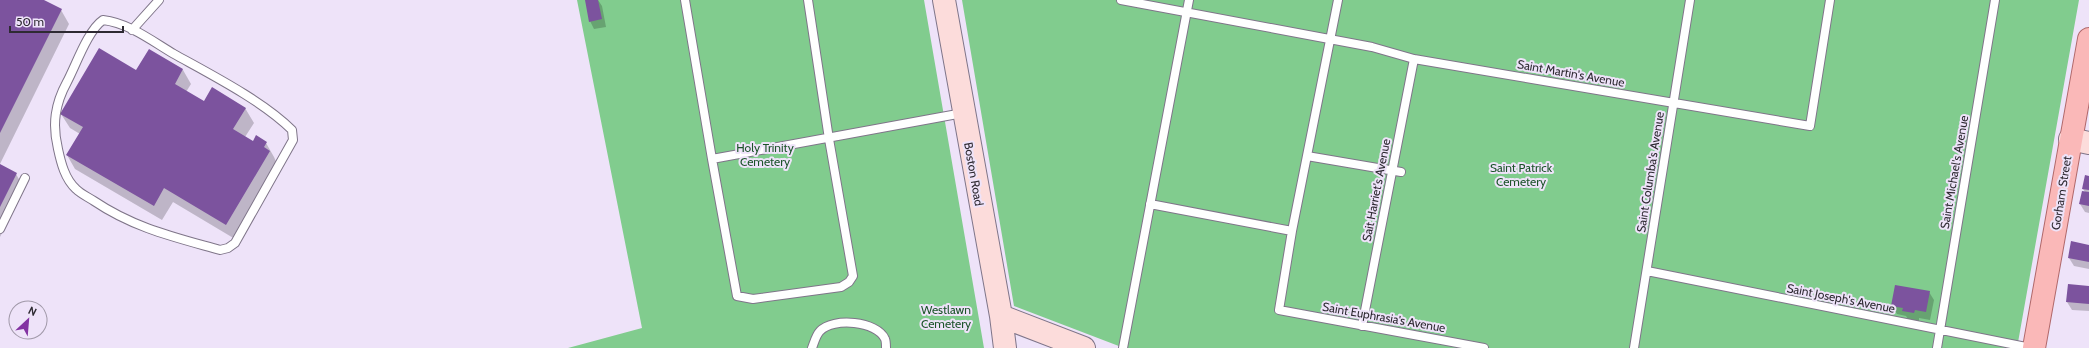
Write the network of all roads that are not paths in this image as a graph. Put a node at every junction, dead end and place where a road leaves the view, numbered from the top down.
1 (159, 0) edge
2 (685, 0) edge
3 (808, 0) edge
4 (944, 0) edge
5 (1121, 0) edge
6 (1189, 0) edge
7 (1338, 0) edge
8 (1690, 0) edge
9 (1830, 0) edge
10 (1995, 0) edge
11 (1187, 12) junction
12 (132, 30) junction
13 (1330, 39) junction
14 (2089, 39) edge
15 (1414, 59) junction
16 (1674, 103) junction
17 (963, 113) junction
18 (829, 139) junction
19 (2080, 141) edge
20 (1307, 156) junction
21 (712, 159) junction
22 (1392, 170) junction
23 (1401, 172) dead end
24 (25, 178) dead end
25 (1150, 204) junction
26 (0, 229) edge
27 (1292, 231) junction
28 (1647, 271) junction
29 (1000, 316) junction
30 (1362, 326) junction
31 (1940, 330) junction
32 (812, 348) edge
33 (886, 348) edge
34 (1005, 348) edge
35 (1084, 348) edge
36 (1123, 348) edge
37 (1484, 348) edge
38 (1634, 348) edge
39 (1937, 348) edge
40 (2031, 348) edge
41 (2034, 348) edge

1 - 12 lane
2 - 21 lane
3 - 18 lane
4 - 17 main road, Boston Road
5 - 11 lane, Saint Martin's Avenue
6 - 11 lane
7 - 13 lane
8 - 16 lane, Saint Columba's Avenue
9 - 16 lane, Saint Martin's Avenue
10 - 31 lane, Saint Michael's Avenue
11 - 13 lane, Saint Martin's Avenue
11 - 25 lane
12 - 12 lane
13 - 15 lane, Saint Martin's Avenue
13 - 20 lane
14 - 19 main road, Gorham Street
15 - 16 lane, Saint Martin's Avenue
15 - 22 lane, Sait Harriet's Avenue
16 - 28 lane, Saint Columba's Avenue
17 - 18 lane
17 - 29 main road, Boston Road
18 - 21 lane
18 - 21 lane
19 - 41 main road, Gorham Street
20 - 22 lane
20 - 27 lane
22 - 23 lane
22 - 30 lane, Sait Harriet's Avenue
24 - 26 lane
25 - 27 lane
25 - 36 lane
27 - 30 lane, Saint Euphrasia's Avenue
28 - 31 lane, Saint Joseph's Avenue
28 - 38 lane, Saint Columba's Avenue
29 - 34 main road, Boston Road
29 - 35 main road
30 - 37 lane, Saint Euphrasia's Avenue
31 - 39 lane, Saint Michael's Avenue
31 - 40 lane, Saint Joseph's Avenue
32 - 33 lane

